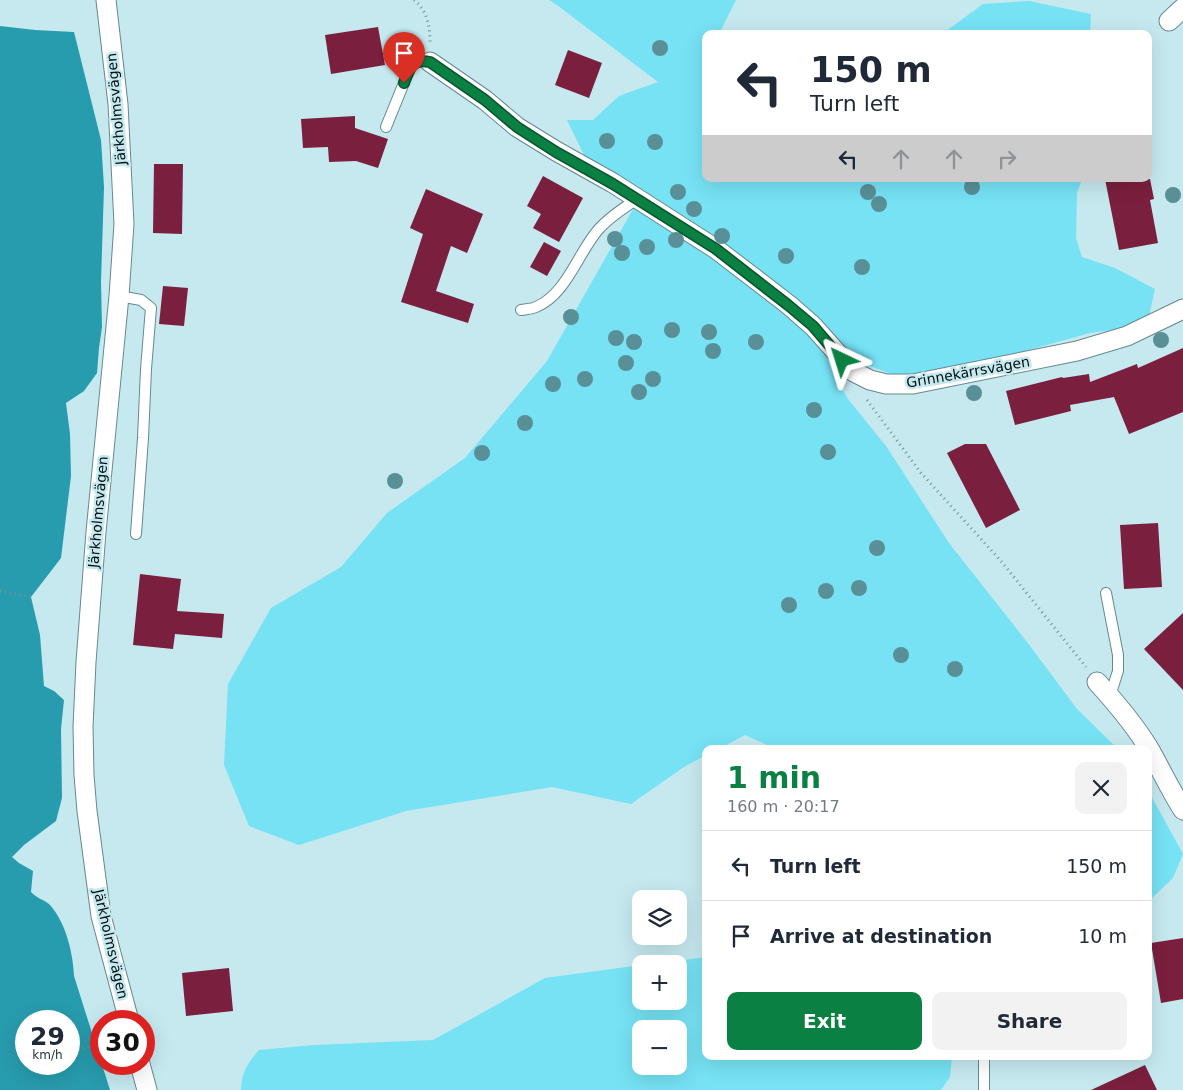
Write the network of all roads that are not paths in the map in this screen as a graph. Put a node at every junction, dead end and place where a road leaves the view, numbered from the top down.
1 (106, 0) edge
2 (1183, 8) edge
3 (1168, 21) dead end
4 (430, 62) joint
5 (386, 127) dead end
6 (637, 199) junction
7 (119, 296) junction
8 (1183, 309) edge
9 (521, 310) dead end
10 (136, 534) dead end
11 (1106, 593) dead end
12 (1097, 682) road end
13 (1110, 696) junction
14 (1146, 745) edge
15 (1152, 754) edge
16 (1183, 810) edge
17 (126, 1010) edge
18 (984, 1060) edge
19 (143, 1075) edge
20 (147, 1090) edge
21 (984, 1090) edge

1 - 7 street, Järkholmsvägen
2 - 3 street
4 - 5 lane
4 - 6 street, Grinnekärrsvägen
6 - 8 street, Grinnekärrsvägen
6 - 9 lane
7 - 10 lane
7 - 17 street, Järkholmsvägen
11 - 13 lane
12 - 13 street
13 - 14 street
15 - 16 street
18 - 21 lane
19 - 20 street

